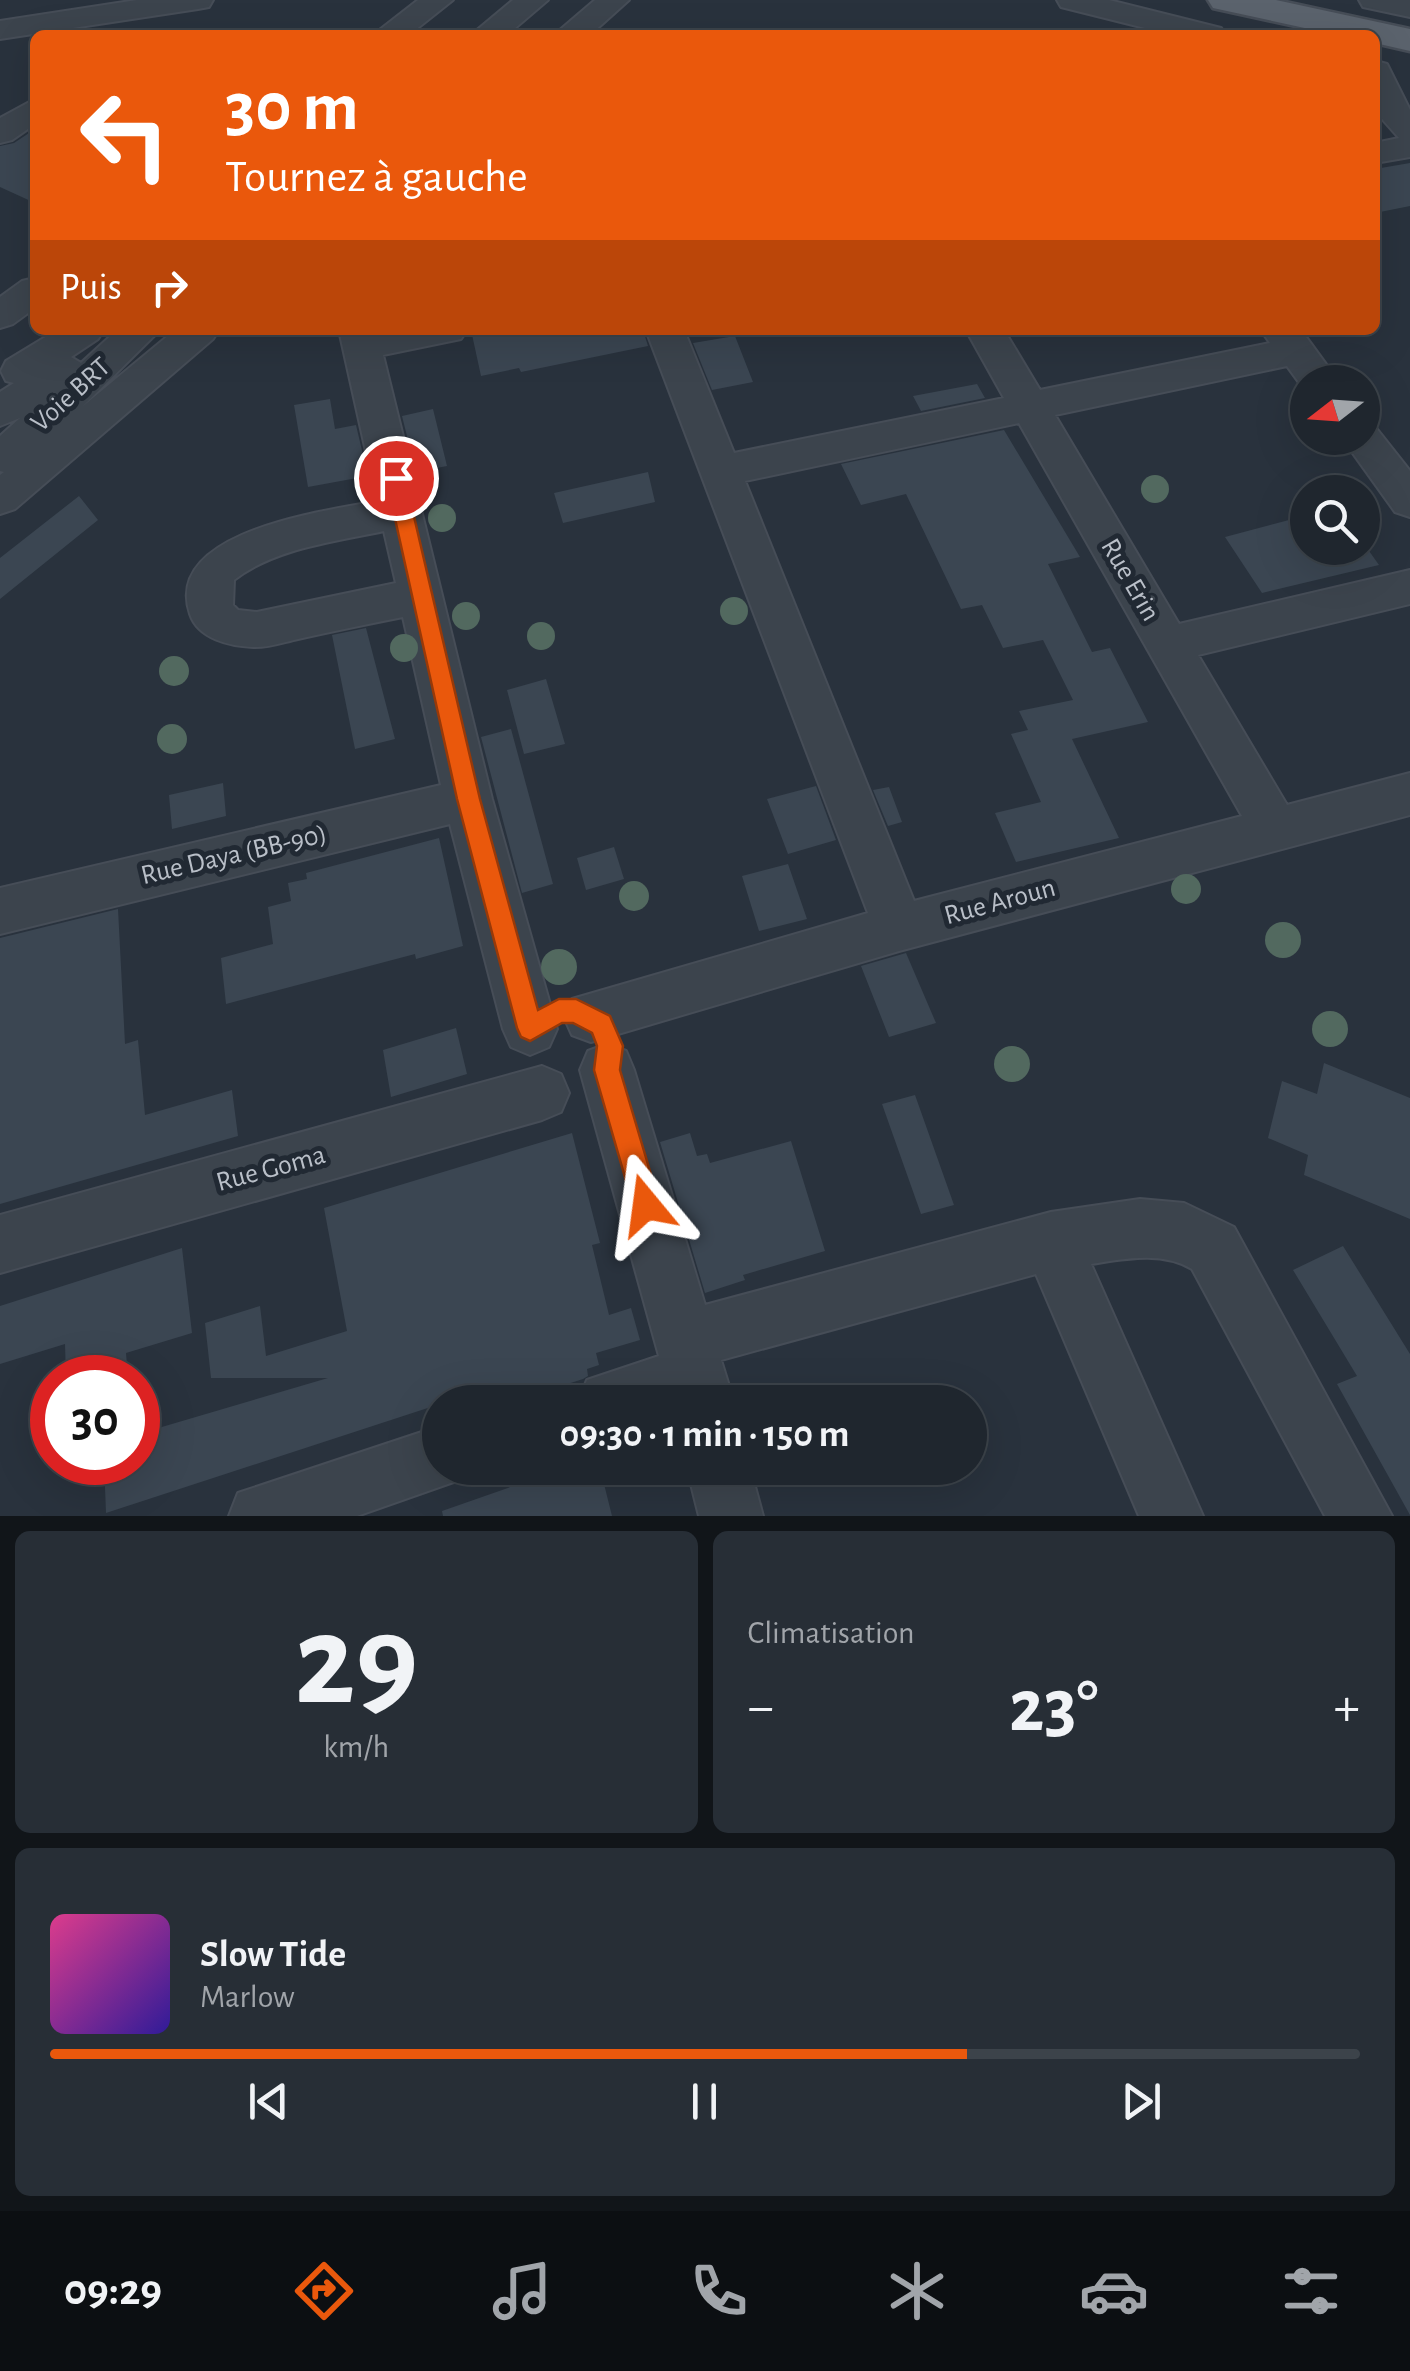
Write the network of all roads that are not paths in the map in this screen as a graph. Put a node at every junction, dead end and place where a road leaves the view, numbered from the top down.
1 (195, 0) edge
2 (438, 0) edge
3 (533, 0) edge
4 (563, 0) edge
5 (614, 0) edge
6 (1072, 0) edge
7 (1226, 0) edge
8 (1374, 0) edge
9 (1410, 8) edge
10 (1317, 28) edge
11 (0, 30) edge
12 (150, 30) edge
13 (396, 30) edge
14 (494, 30) edge
15 (524, 30) edge
16 (576, 30) edge
17 (1190, 30) edge
18 (1380, 36) edge
19 (1410, 40) edge
20 (1380, 72) edge
21 (1410, 79) edge
22 (1380, 84) edge
23 (30, 112) edge
24 (1410, 131) edge
25 (0, 133) edge
26 (1410, 147) edge
27 (1380, 153) edge
28 (30, 294) edge
29 (0, 315) edge
30 (77, 335) edge
31 (114, 335) edge
32 (136, 335) edge
33 (194, 335) edge
34 (394, 335) edge
35 (666, 335) edge
36 (987, 335) edge
37 (361, 338) edge
38 (1289, 340) edge
39 (1307, 365) edge
40 (0, 383) edge
41 (1032, 408) junction
42 (0, 412) edge
43 (1375, 455) edge
44 (0, 459) edge
45 (720, 471) junction
46 (0, 498) edge
47 (1410, 501) edge
48 (403, 511) junction
49 (1410, 587) edge
50 (423, 595) junction
51 (1167, 645) junction
52 (1410, 794) edge
53 (468, 799) junction
54 (1276, 830) junction
55 (0, 911) edge
56 (898, 928) junction
57 (530, 1028) junction
58 (599, 1044) junction
59 (542, 1094) junction
60 (1050, 1241) junction
61 (0, 1244) edge
62 (695, 1372) edge
63 (658, 1385) edge
64 (422, 1463) edge
65 (723, 1485) edge
66 (261, 1516) edge
67 (731, 1516) edge
68 (1171, 1516) edge
69 (1360, 1516) edge

1 - 11 street
1 - 12 street
2 - 13 street
3 - 14 street
4 - 15 street
5 - 16 street
6 - 17 street
7 - 10 main road
8 - 9 street
18 - 19 main road
20 - 21 street
22 - 24 street
23 - 25 street
26 - 27 street
28 - 29 street
30 - 40 street
31 - 42 street, Voie BRT
32 - 44 street, Voie BRT
33 - 46 street
34 - 37 street
35 - 45 street
36 - 41 street, Rue Erin
37 - 48 street
38 - 39 street
38 - 41 street
41 - 45 street
41 - 51 street, Rue Erin
43 - 47 street
45 - 56 street
48 - 50 street
48 - 50 street
49 - 51 street
50 - 53 street
51 - 54 street, Rue Erin
52 - 54 street, Rue Aroun
53 - 55 street, Rue Daya (BB-90)
53 - 57 street
54 - 56 street, Rue Aroun
56 - 58 street, Rue Aroun
57 - 58 street
57 - 59 street
58 - 59 street
58 - 62 street
59 - 61 street, Rue Goma
60 - 62 street
60 - 68 street
60 - 69 street
62 - 63 street
64 - 66 street
65 - 67 street

